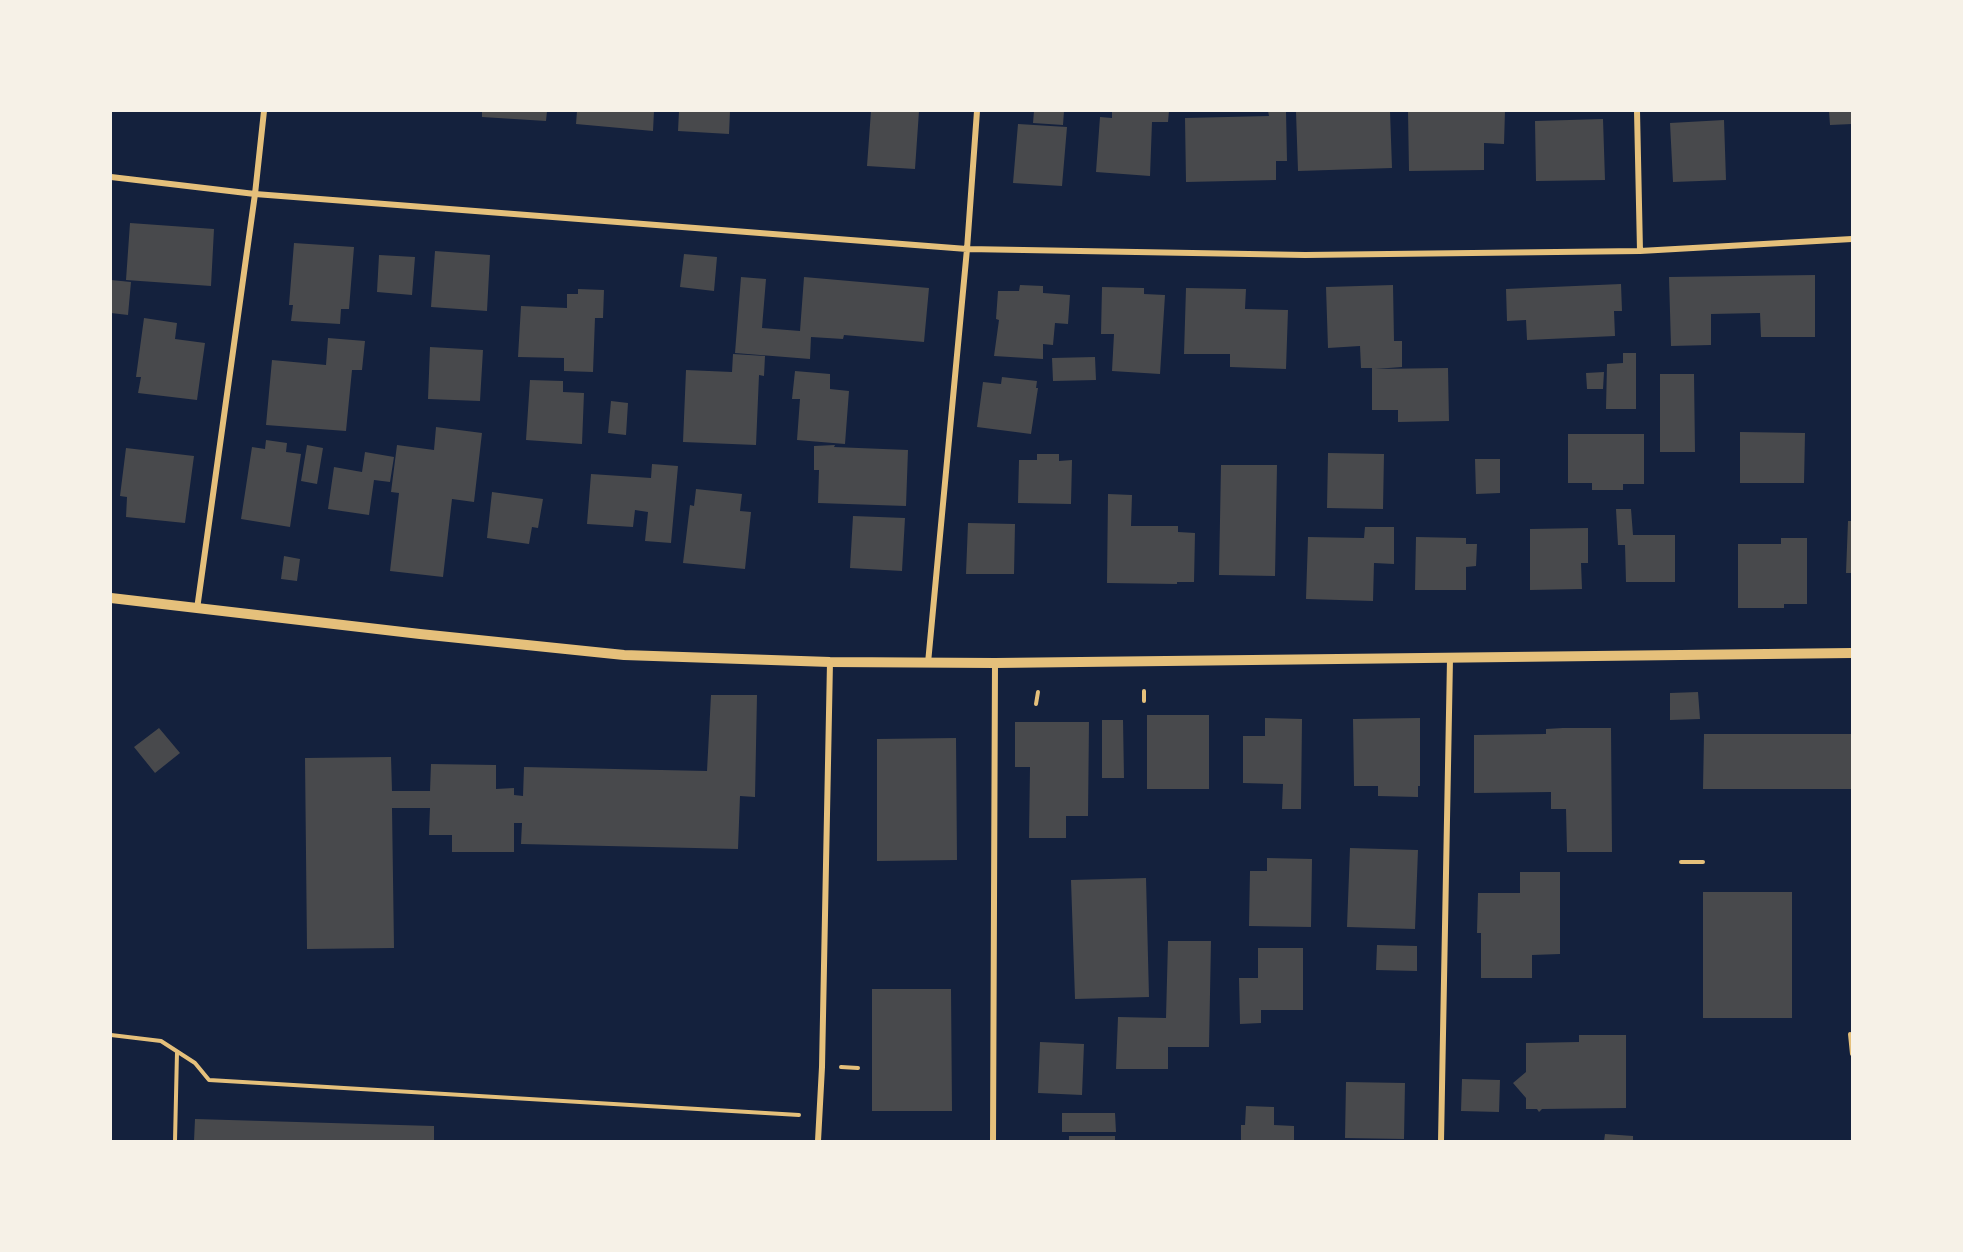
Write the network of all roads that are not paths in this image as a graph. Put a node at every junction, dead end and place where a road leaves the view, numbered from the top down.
1 (264, 111) edge
2 (977, 111) edge
3 (1637, 111) edge
4 (111, 177) edge
5 (255, 194) junction
6 (1852, 239) edge
7 (967, 249) junction
8 (1640, 251) junction
9 (111, 598) edge
10 (197, 609) junction
11 (1852, 653) edge
12 (1450, 658) junction
13 (830, 662) junction
14 (995, 663) junction
15 (928, 664) junction
16 (818, 1141) edge
17 (993, 1141) edge
18 (1441, 1141) edge

1 - 5 street
2 - 7 street
3 - 8 street
4 - 5 street
5 - 7 street
5 - 10 street
6 - 8 street
7 - 8 street
7 - 15 street
9 - 10 street
10 - 13 street
11 - 12 street
12 - 14 street
12 - 18 street
13 - 15 street
13 - 16 street
14 - 15 street
14 - 17 street

